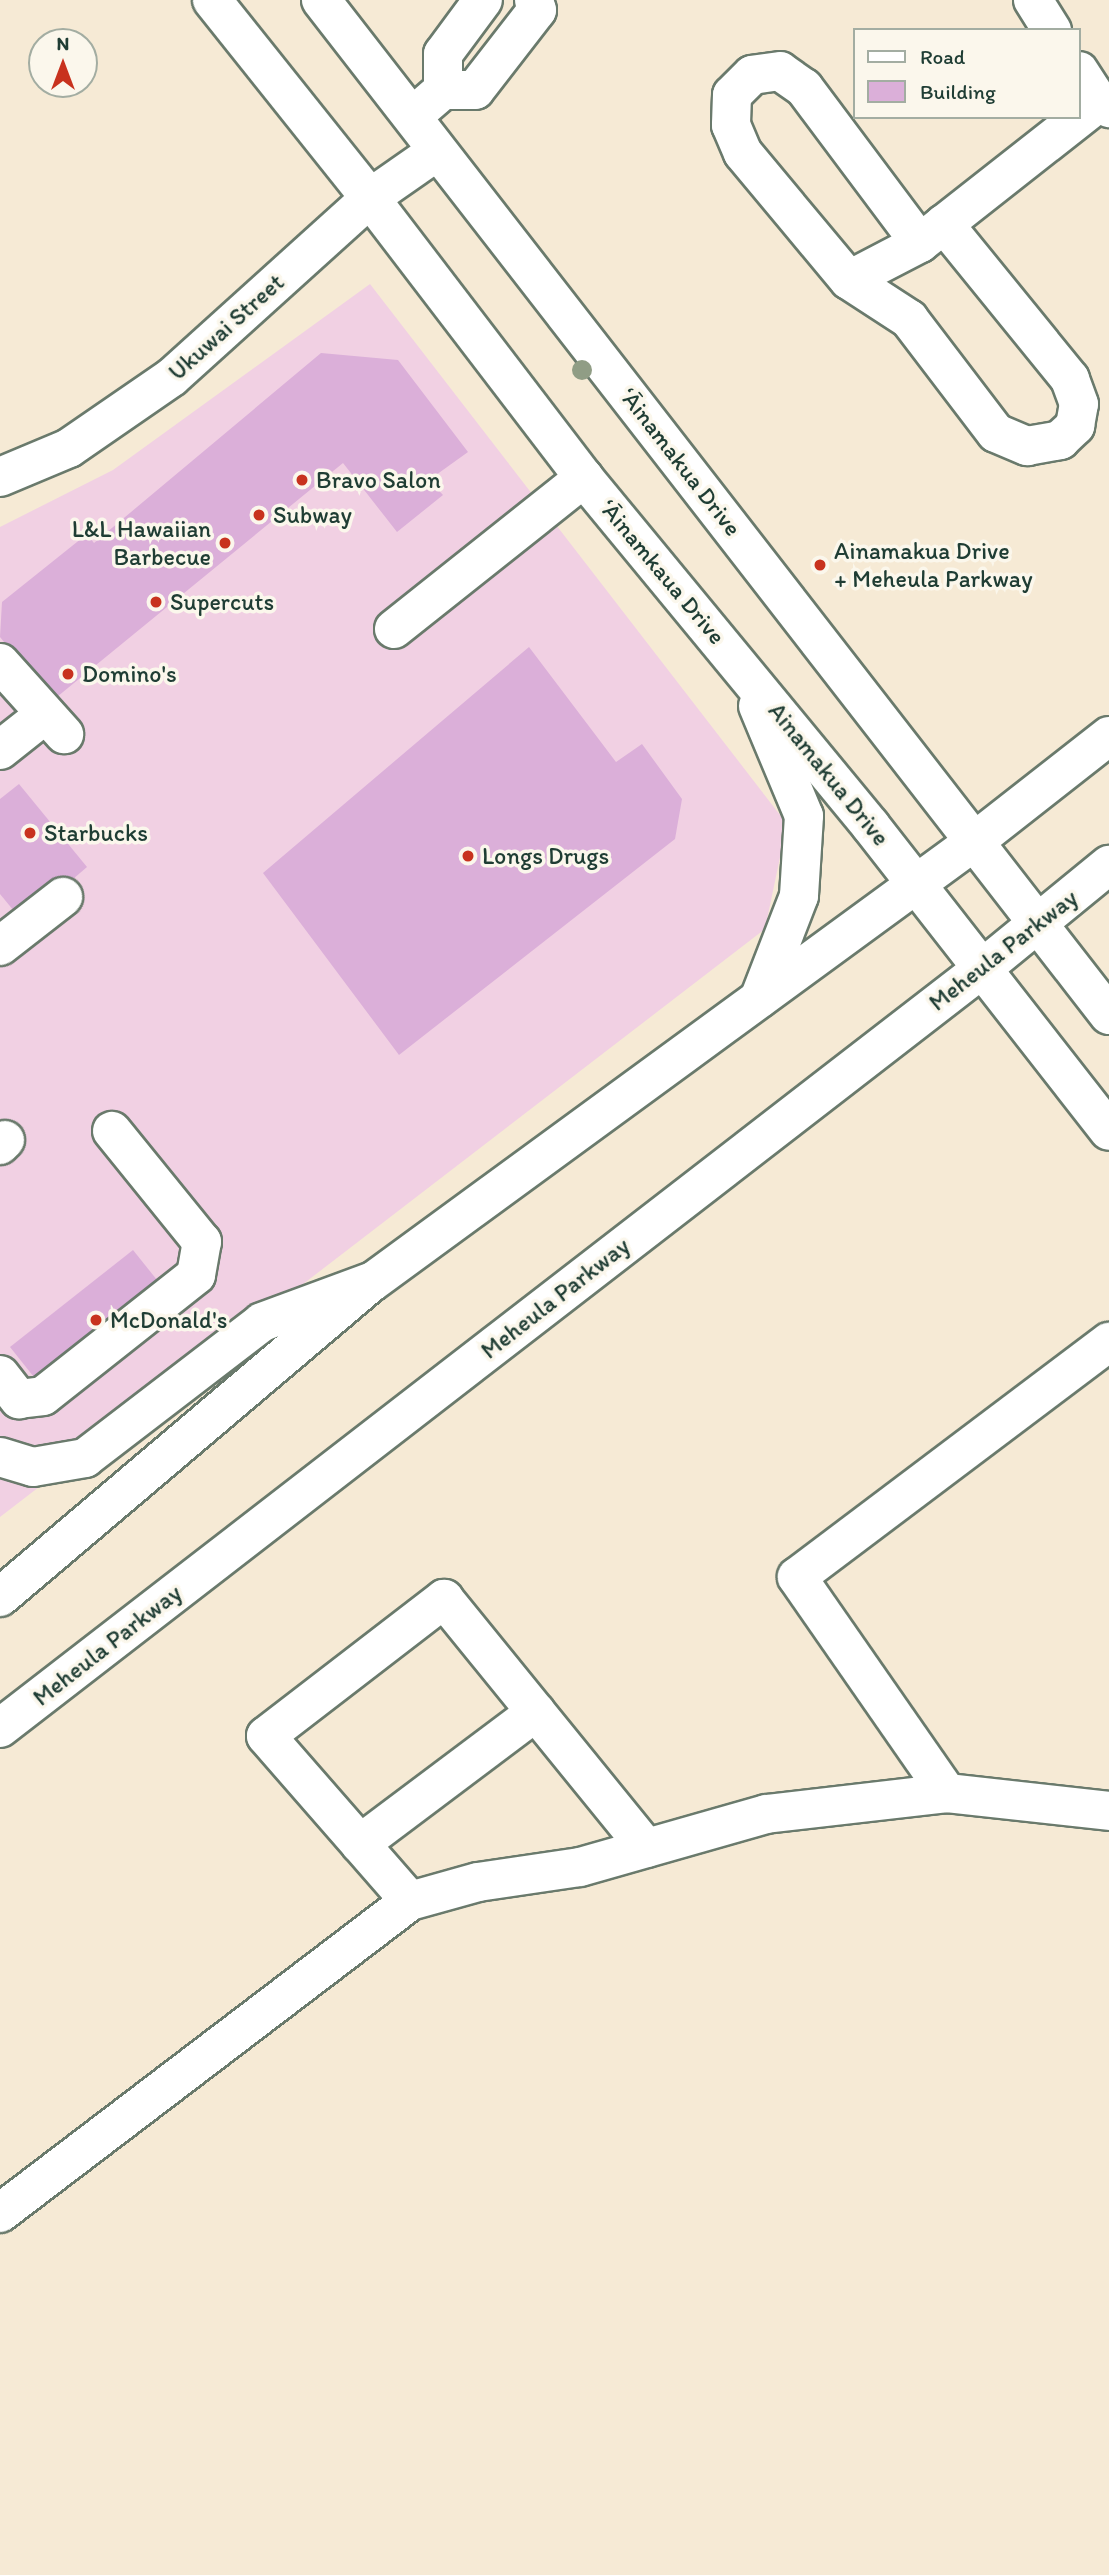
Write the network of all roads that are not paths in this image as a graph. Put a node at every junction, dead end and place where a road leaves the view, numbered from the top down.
1 (212, 0) edge
2 (321, 0) edge
3 (483, 0) edge
4 (534, 0) edge
5 (1033, 0) edge
6 (1051, 28) edge
7 (443, 90) junction
8 (1096, 94) edge
9 (1081, 107) edge
10 (414, 115) junction
11 (1067, 119) edge
12 (436, 152) junction
13 (370, 198) junction
14 (932, 234) junction
15 (849, 280) junction
16 (0, 477) edge
17 (584, 478) junction
18 (394, 629) dead end
19 (0, 663) edge
20 (741, 666) junction
21 (1109, 736) edge
22 (0, 750) edge
23 (975, 841) junction
24 (1109, 865) edge
25 (916, 884) junction
26 (63, 897) dead end
27 (1040, 924) junction
28 (6, 932) edge
29 (983, 968) junction
30 (759, 999) junction
31 (1109, 1015) edge
32 (112, 1131) dead end
33 (1109, 1131) edge
34 (372, 1282) junction
35 (1109, 1342) edge
36 (0, 1376) edge
37 (0, 1457) edge
38 (0, 1597) edge
39 (536, 1712) junction
40 (0, 1728) edge
41 (947, 1793) junction
42 (1109, 1811) edge
43 (359, 1844) junction
44 (646, 1848) junction
45 (410, 1901) junction
46 (0, 2213) edge

1 - 13 street
2 - 10 street, ʻĀinamakua Drive
3 - 7 street
4 - 7 street
5 - 6 street
7 - 10 street
8 - 9 street
10 - 12 street, ʻĀinamakua Drive
11 - 14 street
12 - 13 street, Ukuwai Street
12 - 23 street, ʻĀinamakua Drive
13 - 16 street, Ukuwai Street
13 - 17 street
14 - 15 street
14 - 15 street
14 - 15 street
17 - 18 street
17 - 20 street, ʻĀinamkaua Drive
19 - 22 street
20 - 25 street, Ainamakua Drive
20 - 30 street
21 - 23 street
23 - 25 street
23 - 27 street, ʻĀinamakua Drive
24 - 27 street, Meheula Parkway
25 - 29 street
25 - 30 street
26 - 28 street
27 - 29 street, Meheula Parkway
27 - 31 street
29 - 33 street
29 - 40 street, Meheula Parkway
30 - 34 street
32 - 36 street
34 - 37 street
34 - 38 street
35 - 41 street
39 - 43 street
39 - 43 street
39 - 44 street
41 - 42 street
41 - 44 street
43 - 45 street
44 - 45 street
45 - 46 street

